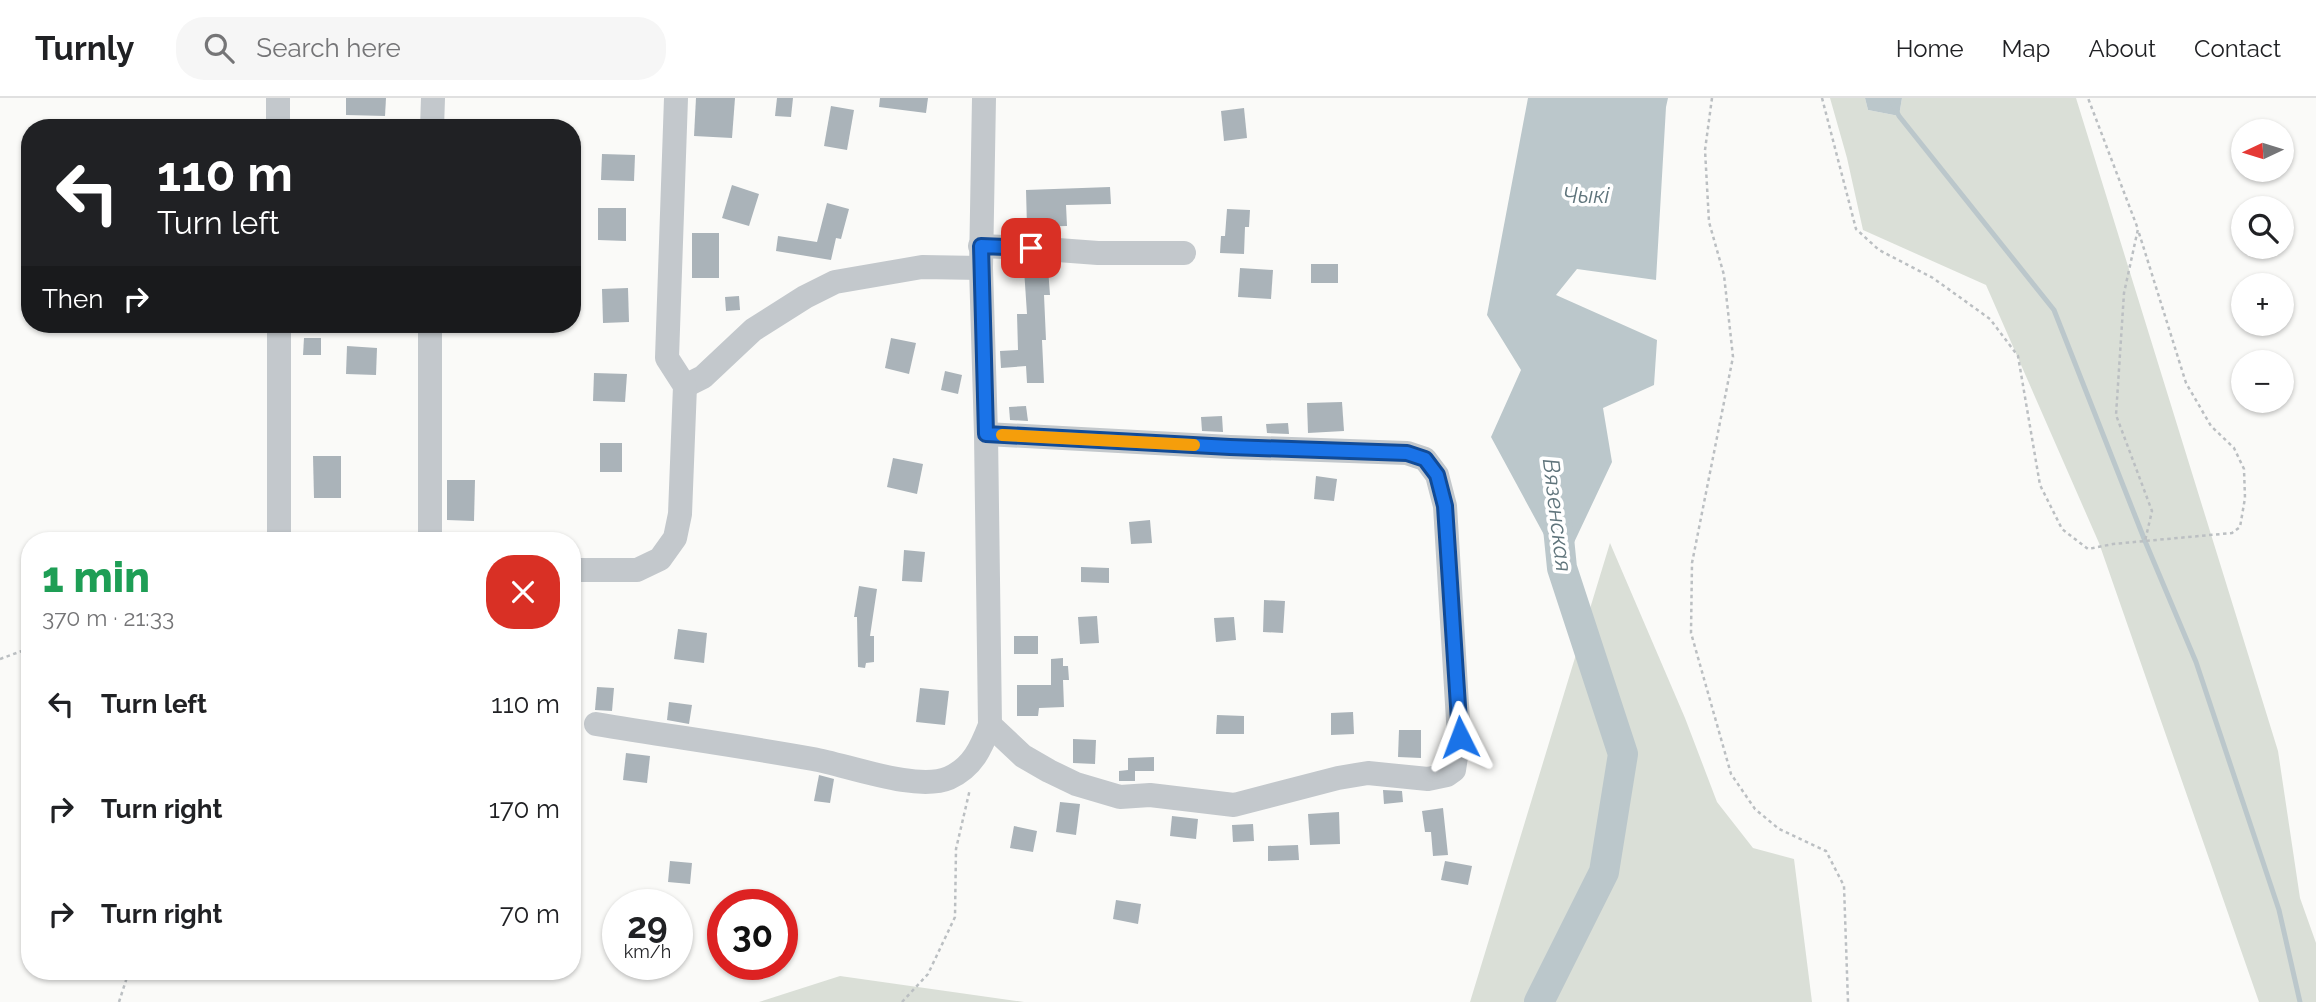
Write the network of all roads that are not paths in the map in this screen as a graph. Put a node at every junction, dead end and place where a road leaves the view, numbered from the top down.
1 (278, 98) edge
2 (433, 98) edge
3 (676, 98) edge
4 (984, 98) edge
5 (278, 119) edge
6 (432, 119) edge
7 (1184, 253) dead end
8 (981, 257) junction
9 (279, 333) edge
10 (430, 333) edge
11 (685, 386) junction
12 (986, 434) junction
13 (279, 532) edge
14 (430, 532) edge
15 (581, 570) edge
16 (596, 724) dead end
17 (990, 725) junction

1 - 5 street
2 - 6 street
3 - 11 street
4 - 8 street
7 - 8 street
8 - 11 street
8 - 12 street
9 - 13 street
10 - 14 street
11 - 15 street
12 - 17 street
12 - 17 street
16 - 17 street

